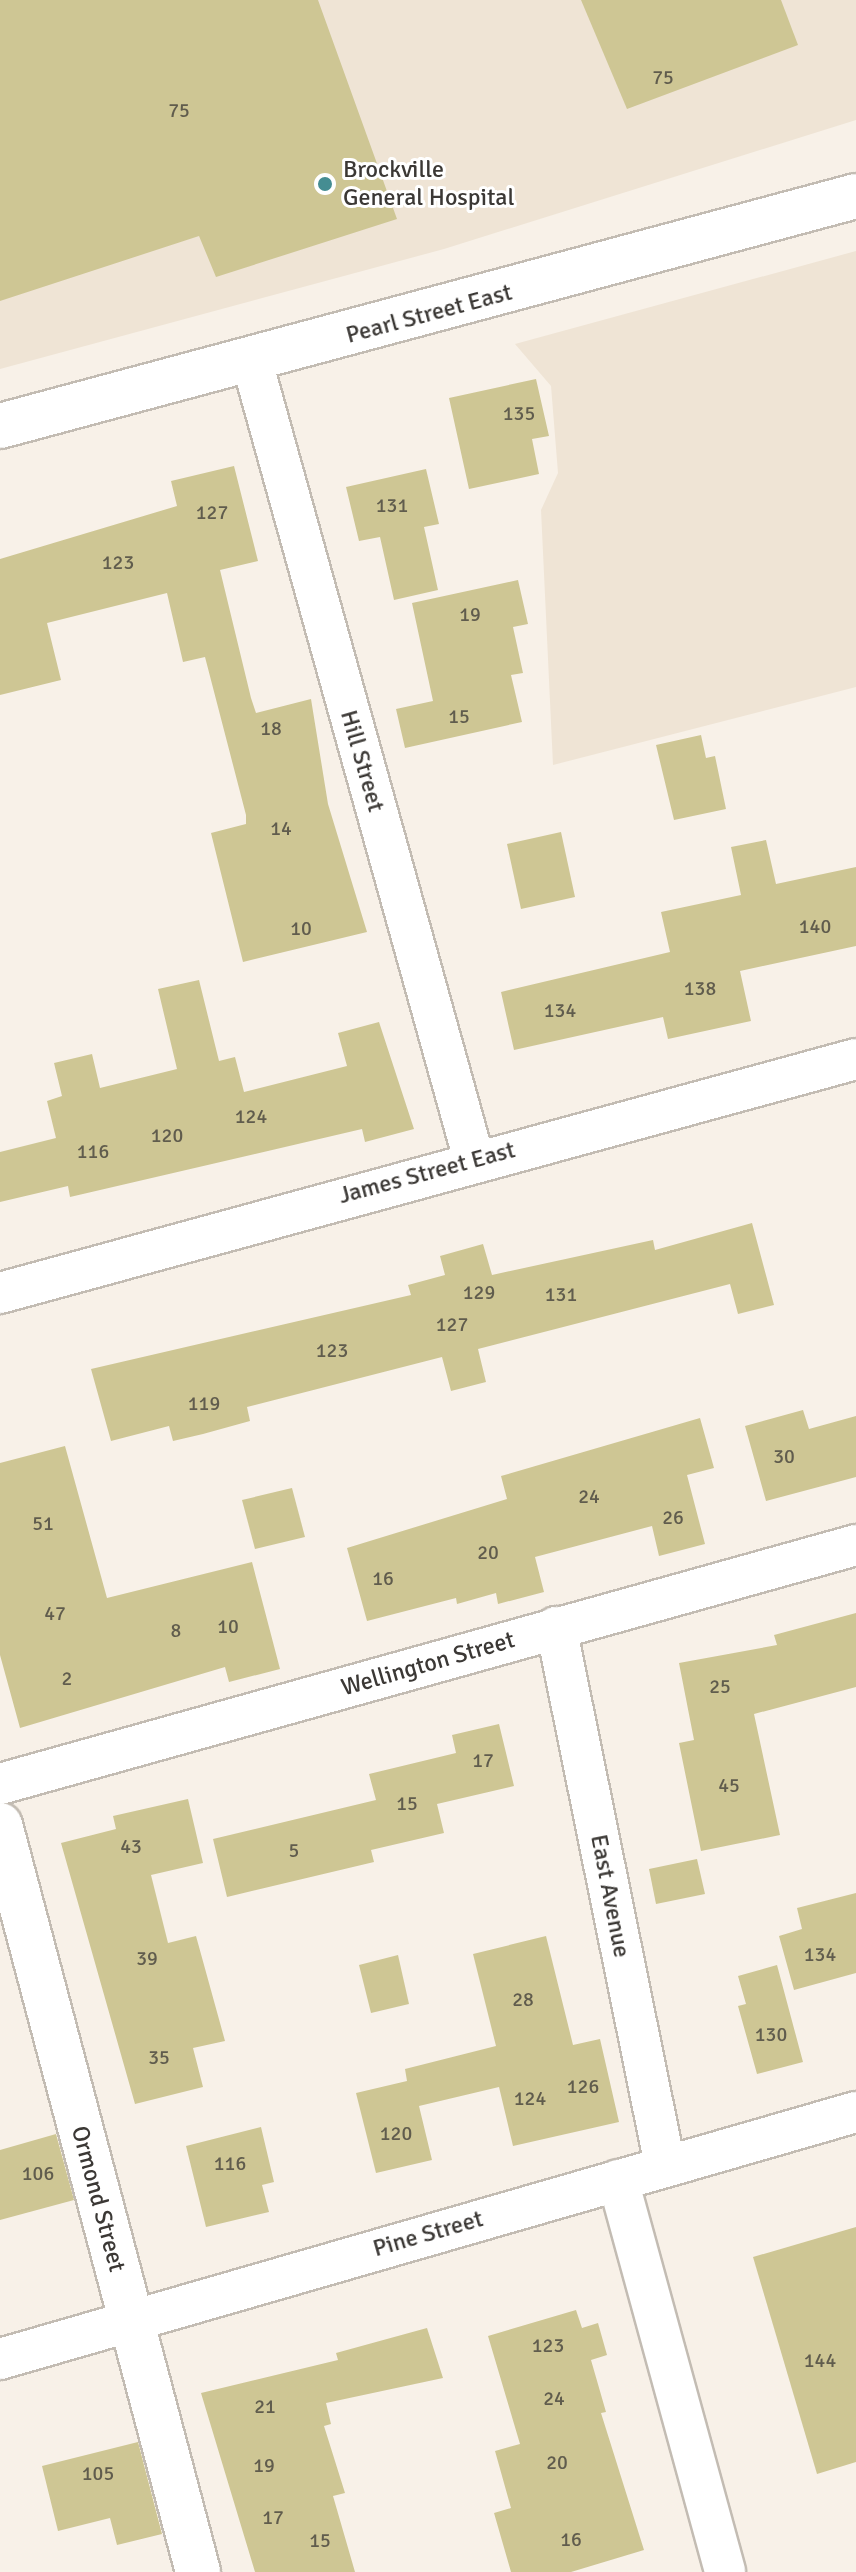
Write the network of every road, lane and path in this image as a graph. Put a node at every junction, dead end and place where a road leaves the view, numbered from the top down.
1 (856, 196) edge
2 (252, 362) junction
3 (0, 426) edge
4 (856, 1059) edge
5 (474, 1160) junction
6 (0, 1293) edge
7 (856, 1545) edge
8 (556, 1627) junction
9 (0, 1784) edge
10 (0, 1825) edge
11 (856, 2112) edge
12 (665, 2165) junction
13 (618, 2180) junction
14 (131, 2321) junction
15 (0, 2359) edge
16 (198, 2572) edge
17 (725, 2572) edge

1 - 2 street, Pearl Street East
2 - 3 street, Pearl Street East
2 - 5 street, Hill Street
4 - 5 street, James Street East
5 - 6 street, James Street East
7 - 8 street, Wellington Street
8 - 9 street, Wellington Street
8 - 12 street, East Avenue
10 - 14 street, Ormond Street
11 - 12 street, Pine Street
12 - 13 street, Pine Street
13 - 14 street, Pine Street
13 - 17 street
14 - 15 street, Pine Street
14 - 16 street, Ormond Street

